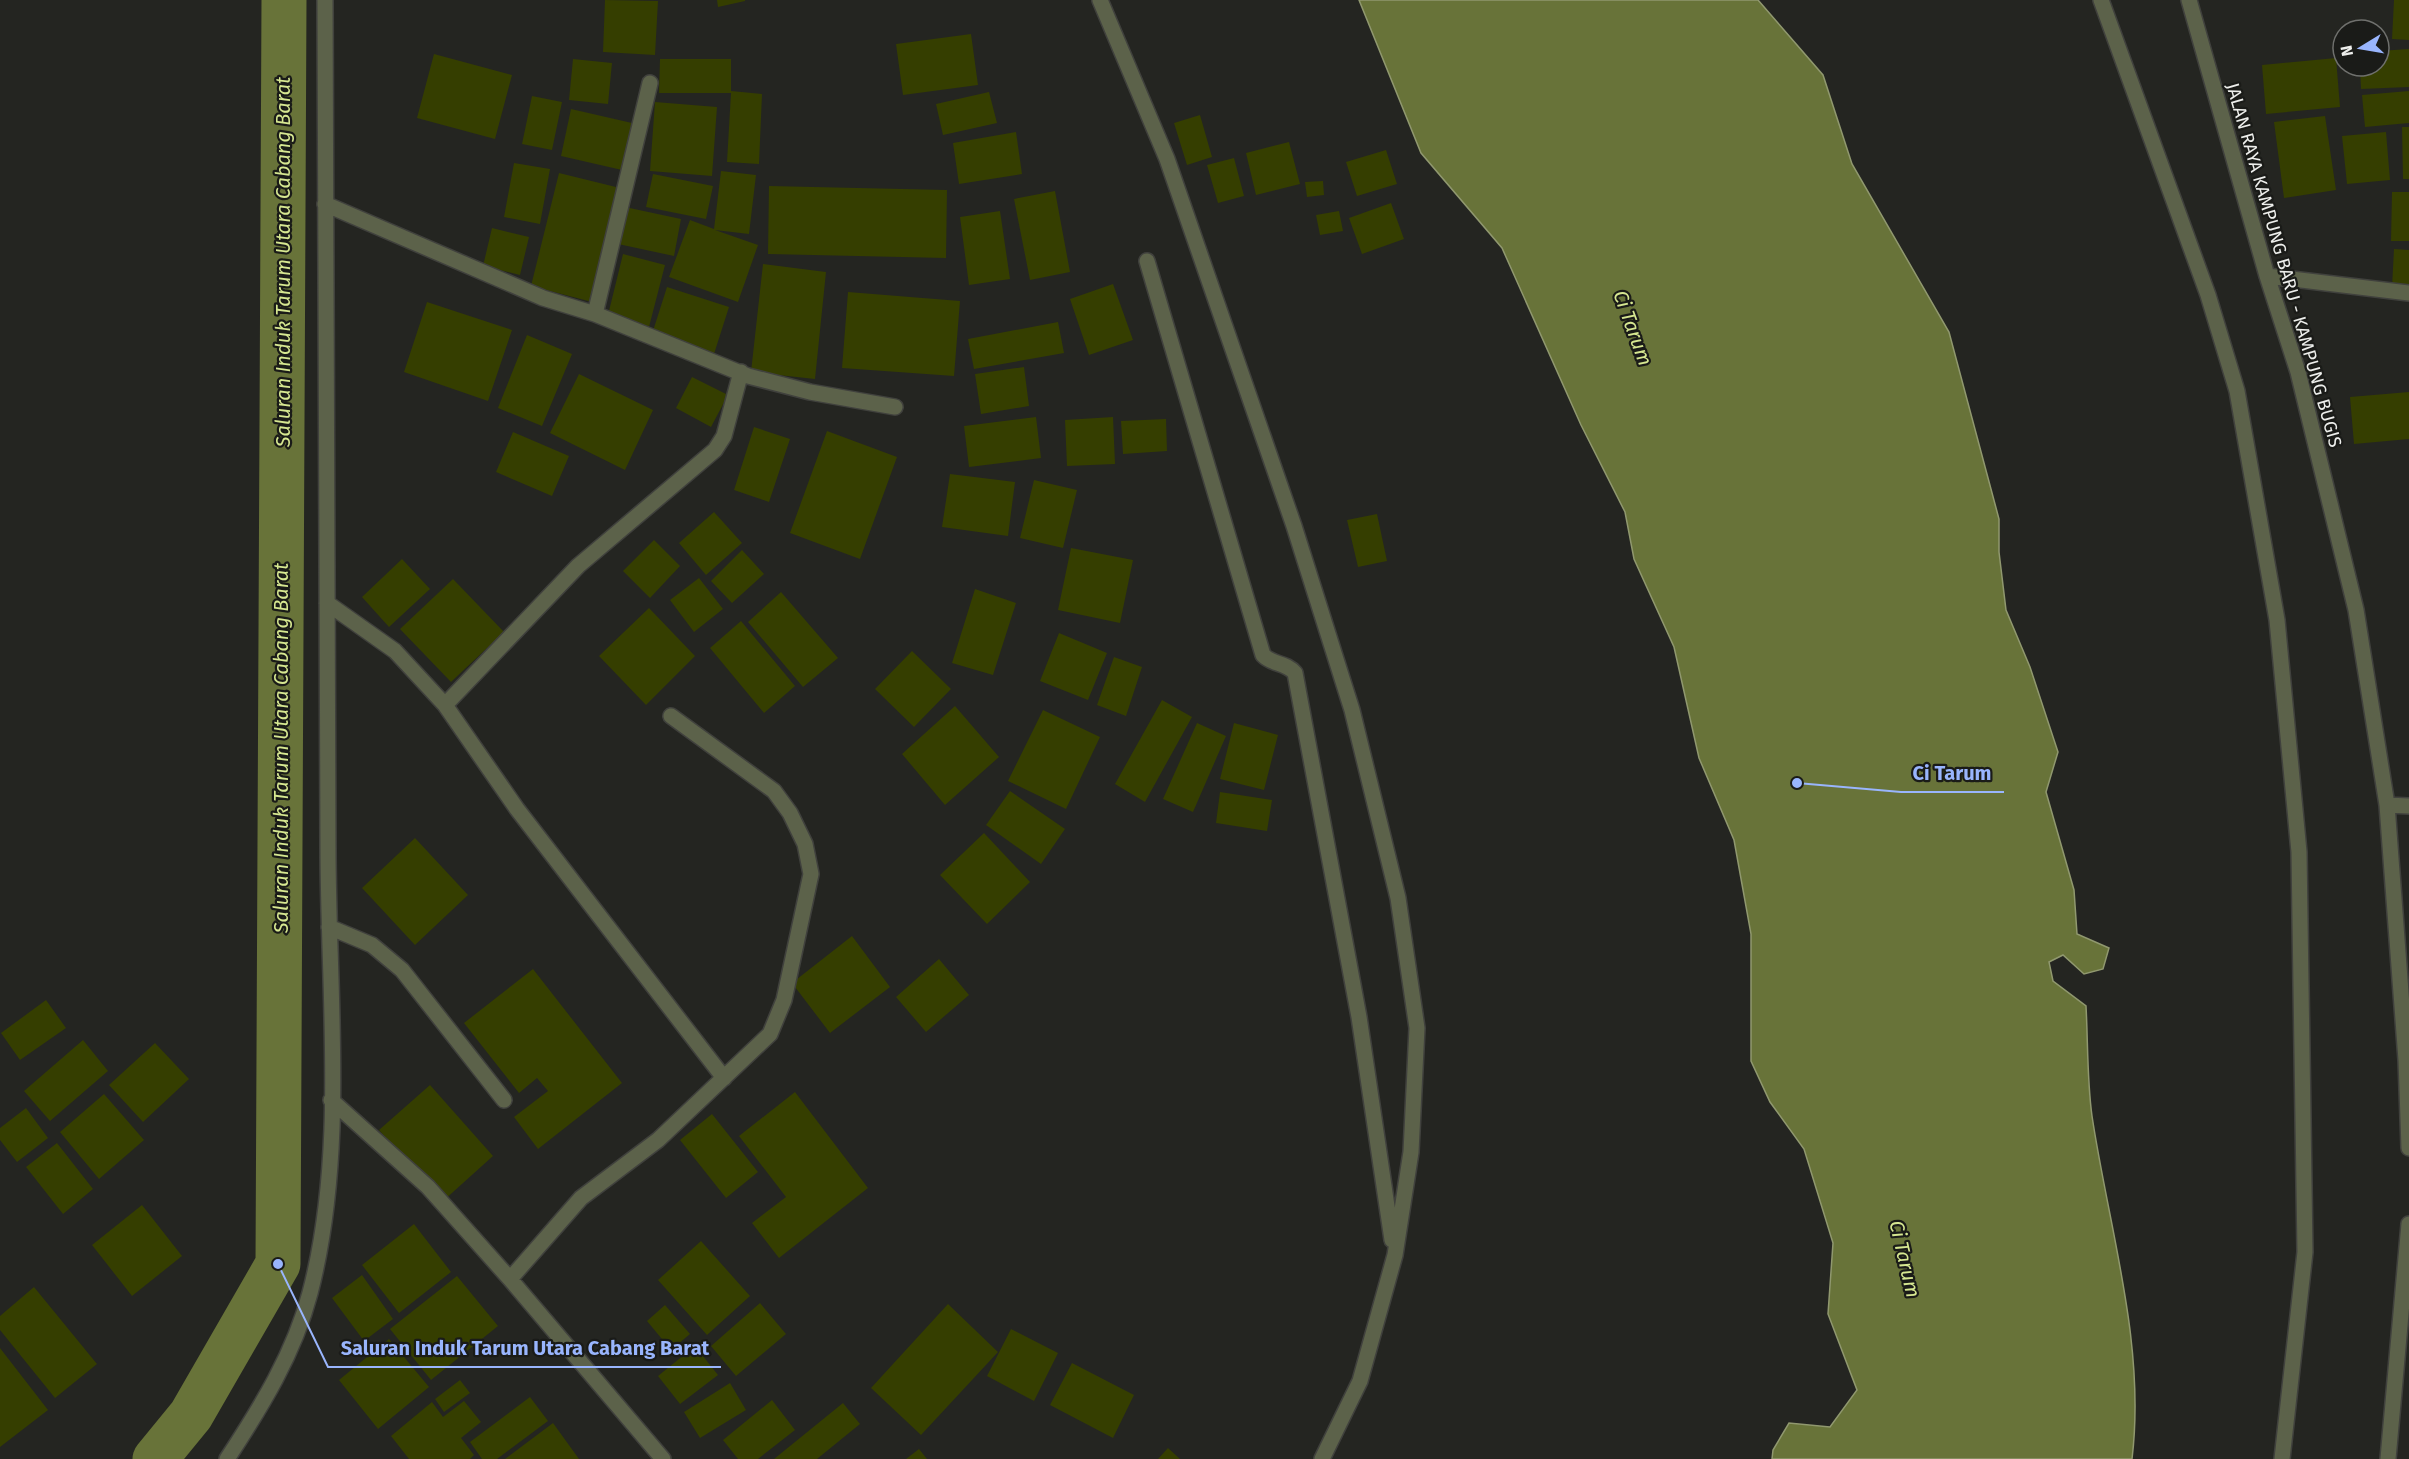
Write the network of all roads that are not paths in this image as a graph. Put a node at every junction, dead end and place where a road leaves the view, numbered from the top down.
1 (325, 0) edge
2 (1100, 0) edge
3 (2101, 0) edge
4 (2189, 0) edge
5 (650, 82) dead end
6 (325, 204) junction
7 (1147, 261) dead end
8 (2267, 276) junction
9 (2409, 293) edge
10 (595, 314) junction
11 (741, 372) junction
12 (895, 407) dead end
13 (327, 603) junction
14 (445, 705) junction
15 (671, 716) dead end
16 (2387, 805) junction
17 (2409, 806) edge
18 (329, 927) junction
19 (724, 1078) junction
20 (331, 1100) junction
21 (504, 1100) dead end
22 (2409, 1148) edge
23 (2409, 1224) edge
24 (1395, 1255) junction
25 (510, 1279) junction
26 (227, 1459) edge
27 (663, 1459) edge
28 (1322, 1459) edge
29 (2282, 1459) edge
30 (2388, 1459) edge

1 - 6 street
2 - 24 street
3 - 29 street
4 - 8 street, JALAN RAYA KAMPUNG BARU - KAMPUNG BUGIS
5 - 10 street
6 - 10 street
6 - 13 street
7 - 24 street
8 - 9 street
8 - 16 street, JALAN RAYA KAMPUNG BARU - KAMPUNG BUGIS
10 - 11 street
11 - 12 street
11 - 14 street
13 - 14 street
13 - 18 street
14 - 19 street
15 - 19 street
16 - 17 street
16 - 22 street, JALAN RAYA KAMPUNG BARU - KAMPUNG BUGIS
18 - 20 street
18 - 21 street
19 - 25 street
20 - 25 street
20 - 26 street
23 - 30 street
24 - 28 street
25 - 27 street

